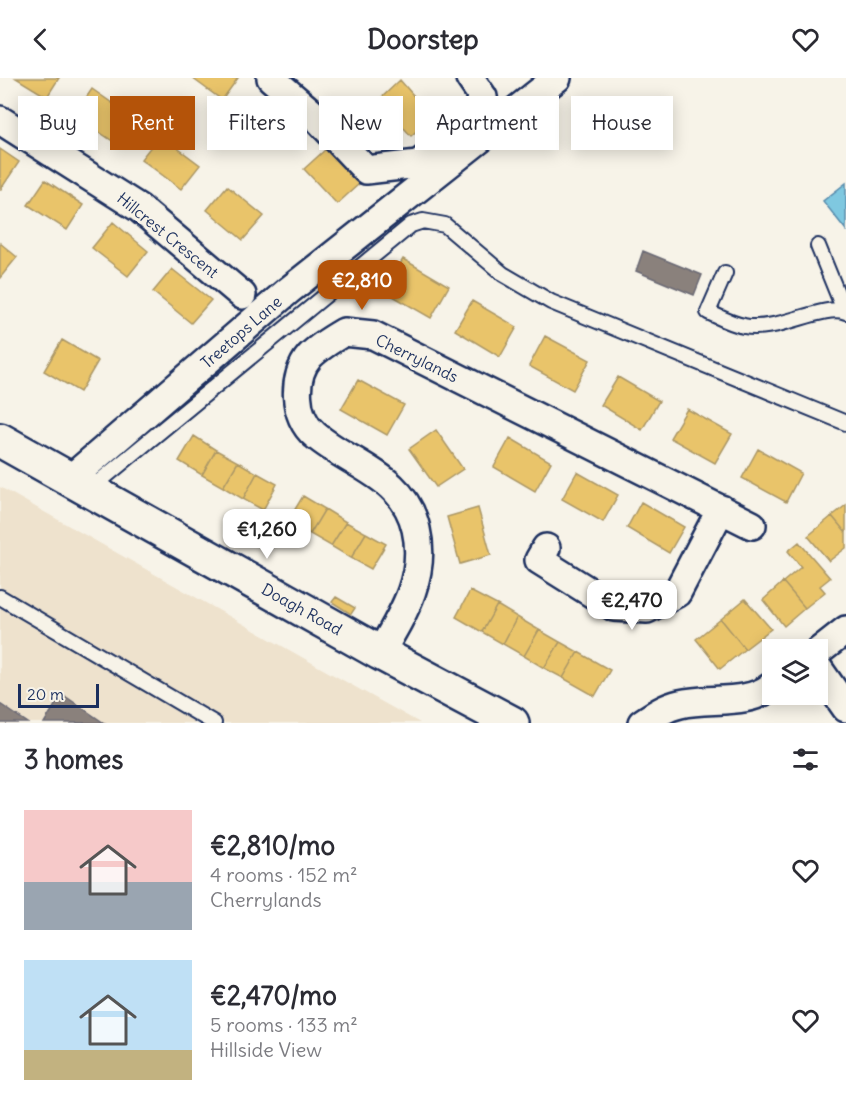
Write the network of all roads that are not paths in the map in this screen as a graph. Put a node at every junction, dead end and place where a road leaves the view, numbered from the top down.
1 (271, 78) edge
2 (470, 78) edge
3 (557, 78) edge
4 (0, 120) edge
5 (818, 246) dead end
6 (725, 273) dead end
7 (242, 295) dead end
8 (845, 311) edge
9 (846, 423) edge
10 (0, 440) edge
11 (80, 485) junction
12 (721, 509) junction
13 (752, 525) dead end
14 (546, 548) dead end
15 (0, 597) edge
16 (846, 630) edge
17 (828, 644) edge
18 (380, 653) junction
19 (828, 682) edge
20 (762, 690) edge
21 (846, 708) edge
22 (214, 723) edge
23 (512, 723) edge
24 (642, 723) edge

1 - 2 street
3 - 11 street, Treetops Lane
4 - 7 street, Hillcrest Crescent
5 - 8 lane
6 - 8 lane
9 - 11 lane
10 - 11 main road, Doagh Road
11 - 18 main road, Doagh Road
12 - 13 street, Cherrylands
12 - 14 street
12 - 18 street, Cherrylands
15 - 22 lane
16 - 17 street
18 - 23 main road, Doagh Road
19 - 21 street
20 - 24 street

